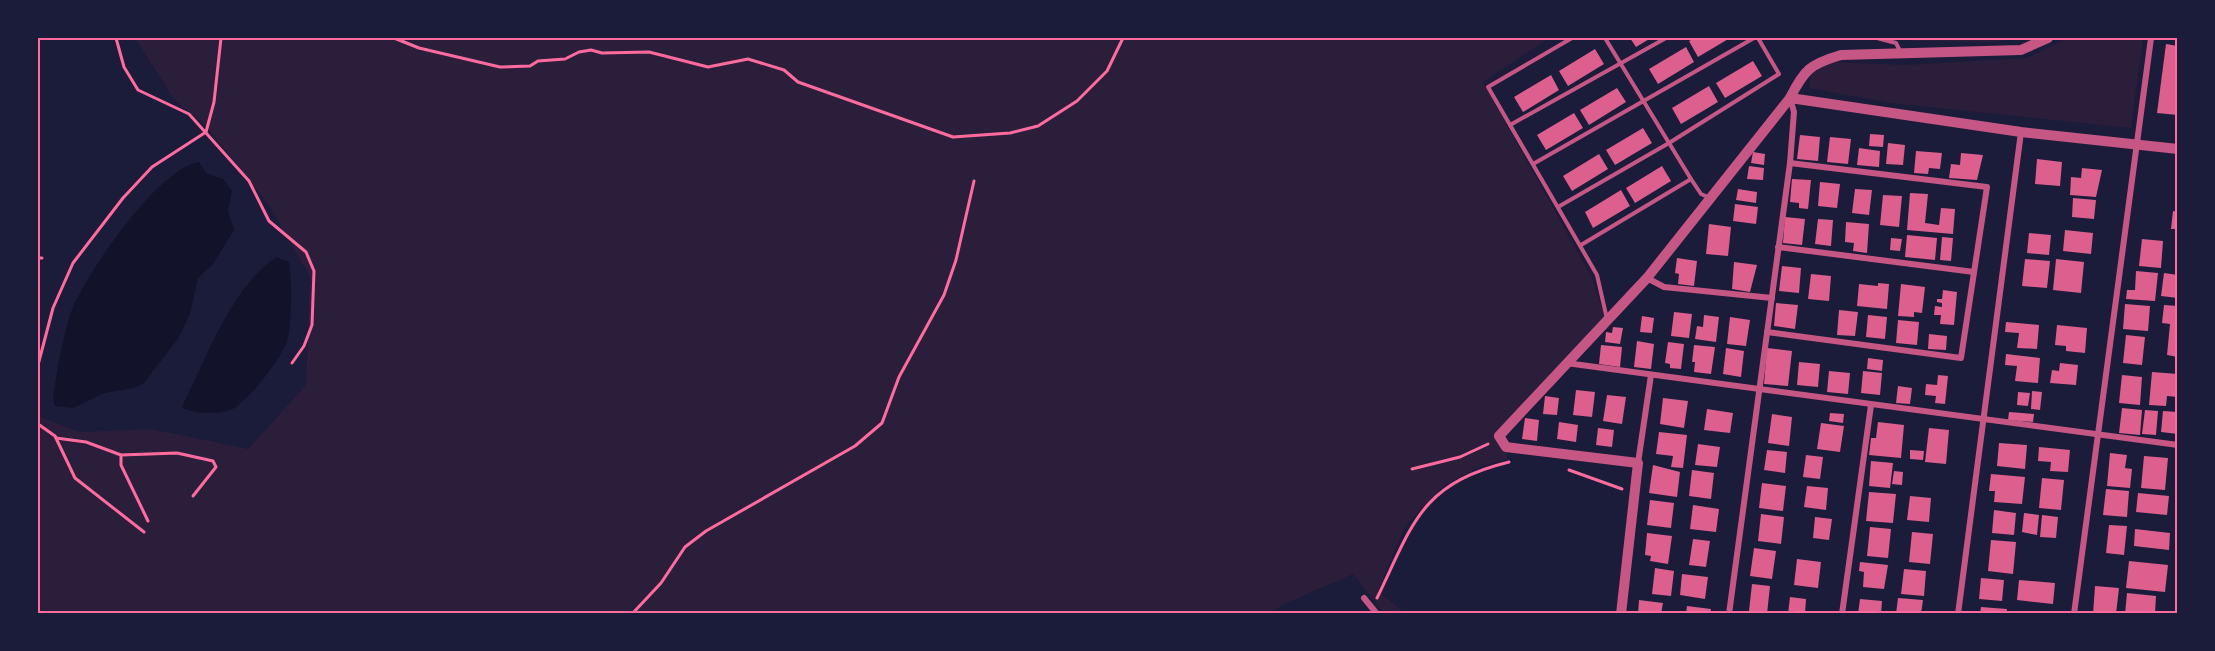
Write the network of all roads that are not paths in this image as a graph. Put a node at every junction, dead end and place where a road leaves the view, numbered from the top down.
1 (1572, 38) edge
2 (1605, 38) edge
3 (1666, 38) edge
4 (1756, 38) edge
5 (1877, 38) edge
6 (2048, 38) edge
7 (2151, 38) edge
8 (1902, 54) junction
9 (1622, 63) junction
10 (1790, 98) junction
11 (1645, 101) junction
12 (1510, 126) junction
13 (2021, 132) junction
14 (1669, 143) junction
15 (2137, 144) junction
16 (2178, 149) edge
17 (1790, 163) junction
18 (1533, 164) junction
19 (1691, 179) junction
20 (1711, 198) junction
21 (1558, 207) junction
22 (1581, 245) junction
23 (1778, 247) junction
24 (1974, 272) junction
25 (1647, 278) junction
26 (1772, 298) junction
27 (1607, 319) junction
28 (1767, 332) junction
29 (1565, 362) junction
30 (1652, 375) junction
31 (1758, 388) junction
32 (1871, 405) junction
33 (1982, 419) junction
34 (2098, 435) junction
35 (2178, 445) edge
36 (1638, 463) junction
37 (1364, 598) dead end
38 (1377, 614) edge
39 (1621, 614) edge
40 (1729, 614) edge
41 (1842, 614) edge
42 (1958, 614) edge
43 (2074, 614) edge

1 - 12 lane
2 - 9 lane
3 - 9 lane
4 - 11 lane
4 - 14 lane
5 - 8 lane
6 - 8 street
7 - 15 street
8 - 10 street
9 - 11 lane
9 - 12 lane
10 - 13 street
10 - 17 street
10 - 20 street
11 - 14 lane
11 - 18 lane
12 - 18 lane
13 - 15 street
13 - 33 street
14 - 19 lane
14 - 21 lane
15 - 16 street
15 - 34 street
17 - 23 street
17 - 24 street
18 - 21 lane
19 - 20 lane
19 - 22 lane
20 - 25 street
21 - 22 lane
22 - 27 lane
23 - 24 street
23 - 26 street
24 - 28 street
25 - 26 street
25 - 27 street
26 - 28 street
27 - 29 street
28 - 31 street
29 - 30 street
29 - 36 street
30 - 31 street
30 - 36 street
31 - 32 street
31 - 40 street
32 - 33 street
32 - 41 street
33 - 34 street
33 - 42 street
34 - 35 street
34 - 43 street
36 - 39 street
37 - 38 street

